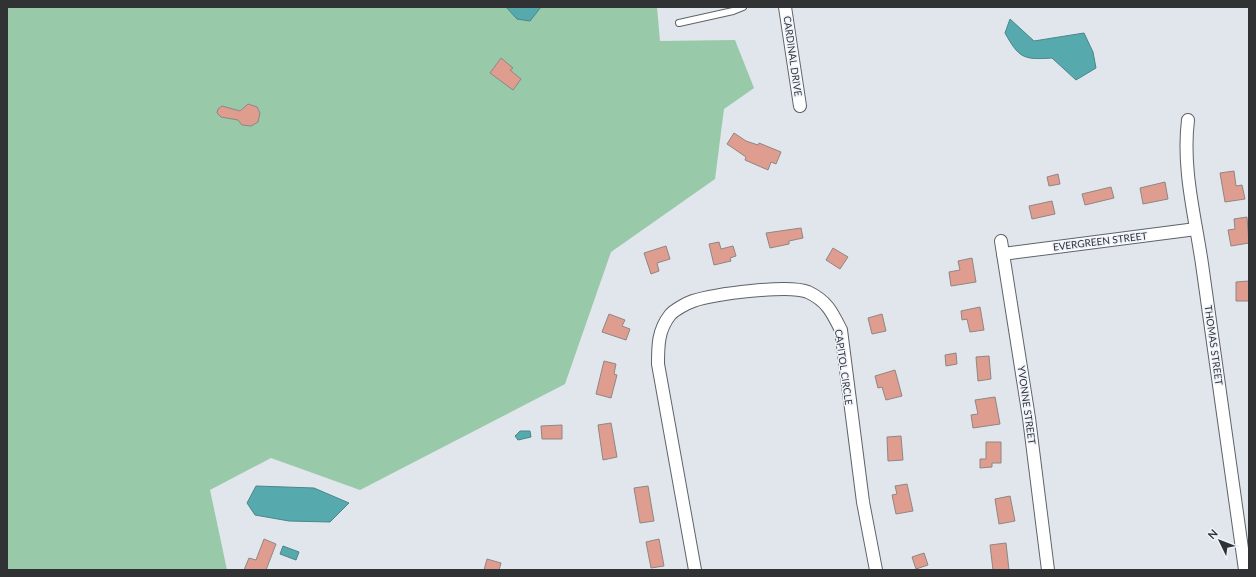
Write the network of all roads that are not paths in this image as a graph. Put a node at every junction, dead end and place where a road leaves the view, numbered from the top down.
1 (743, 7) edge
2 (785, 7) edge
3 (679, 23) dead end
4 (800, 106) dead end
5 (1188, 120) dead end
6 (1196, 229) junction
7 (1001, 241) dead end
8 (1003, 254) junction
9 (695, 570) edge
10 (876, 570) edge
11 (1048, 570) edge
12 (1245, 570) edge

1 - 3 lane
2 - 4 street, CARDINAL DRIVE
5 - 6 street, THOMAS STREET
6 - 8 street, EVERGREEN STREET
6 - 12 street, THOMAS STREET
7 - 8 street, YVONNE STREET
8 - 11 street, YVONNE STREET
9 - 10 street, CAPITOL CIRCLE

